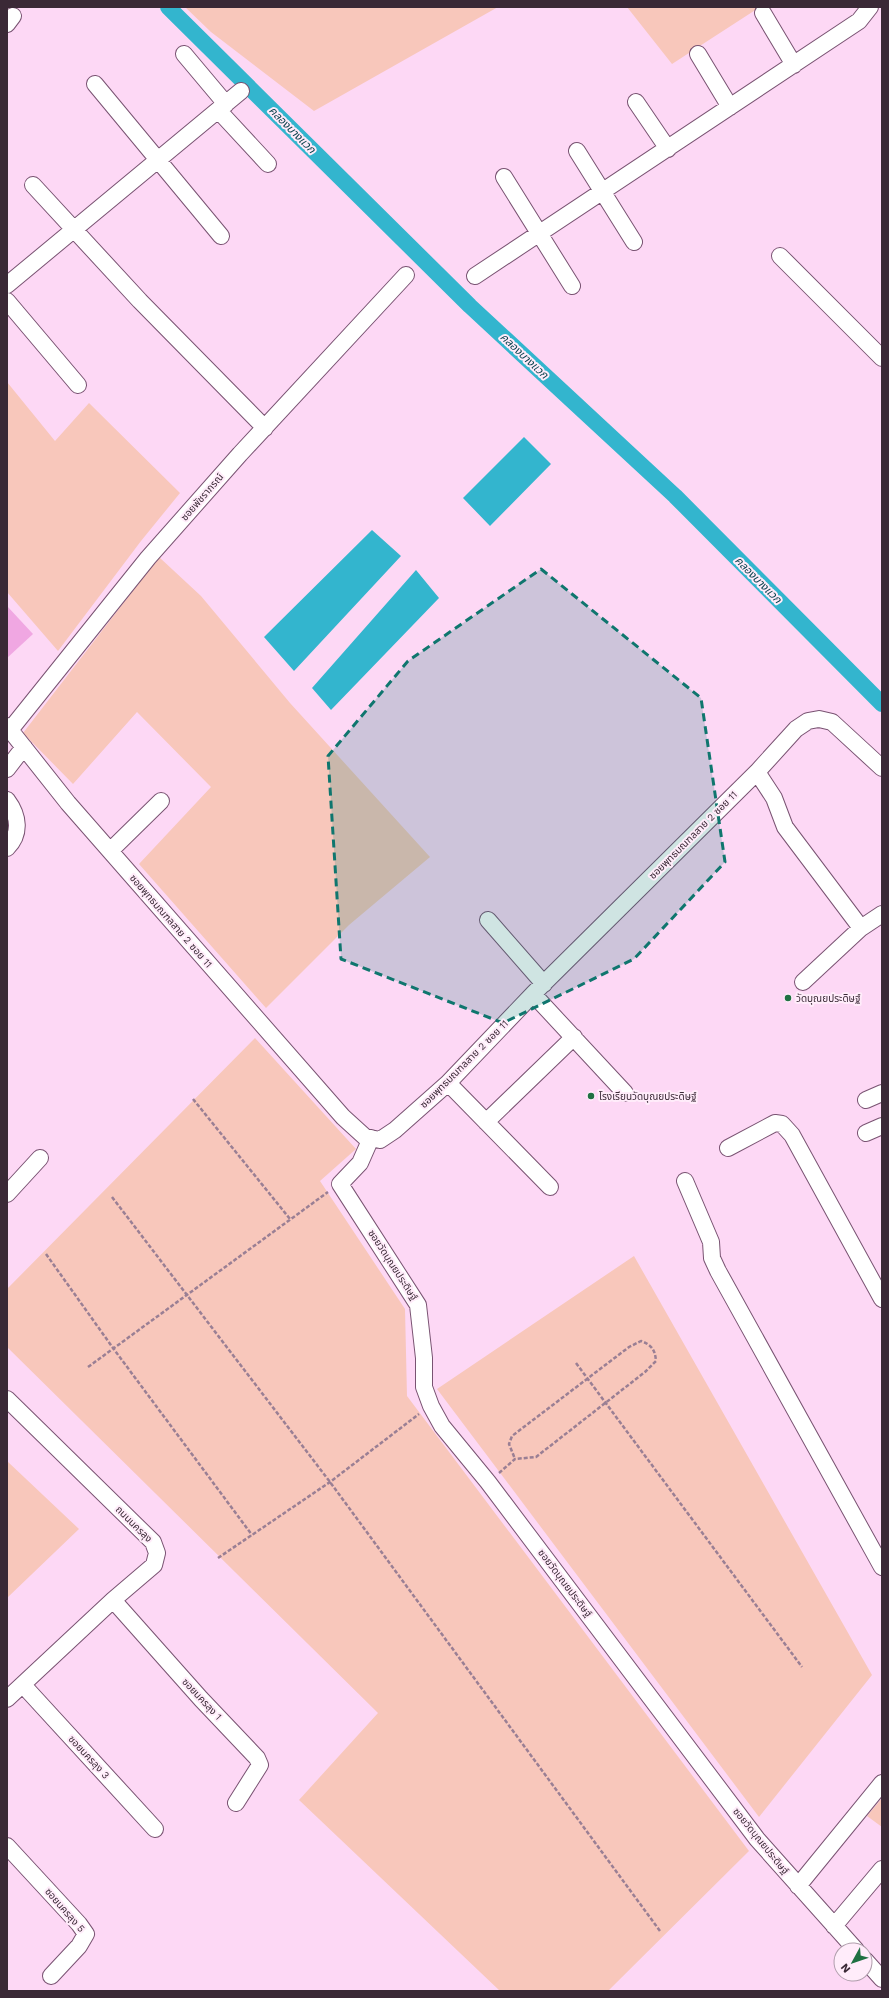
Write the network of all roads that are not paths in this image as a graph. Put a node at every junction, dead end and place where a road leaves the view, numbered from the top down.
1 (870, 7) edge
2 (763, 13) dead end
3 (184, 54) dead end
4 (698, 54) dead end
5 (794, 65) junction
6 (96, 84) dead end
7 (241, 91) dead end
8 (636, 102) dead end
9 (222, 107) junction
10 (730, 107) junction
11 (668, 149) junction
12 (577, 151) dead end
13 (158, 160) junction
14 (268, 164) dead end
15 (504, 177) dead end
16 (33, 185) dead end
17 (603, 192) junction
18 (75, 230) junction
19 (538, 234) junction
20 (221, 236) dead end
21 (634, 242) dead end
22 (780, 256) dead end
23 (406, 275) dead end
24 (475, 276) dead end
25 (7, 285) edge
26 (572, 286) dead end
27 (7, 301) edge
28 (882, 358) edge
29 (78, 385) dead end
30 (265, 428) junction
31 (9, 728) edge
32 (24, 747) junction
33 (882, 768) edge
34 (7, 769) edge
35 (756, 772) junction
36 (7, 800) edge
37 (161, 801) dead end
38 (7, 848) edge
39 (110, 851) junction
40 (882, 914) edge
41 (488, 920) dead end
42 (861, 928) junction
43 (803, 982) dead end
44 (538, 989) junction
45 (574, 1037) junction
46 (448, 1083) junction
47 (625, 1093) dead end
48 (882, 1093) edge
49 (866, 1100) dead end
50 (486, 1122) junction
51 (882, 1126) edge
52 (866, 1133) dead end
53 (371, 1138) junction
54 (728, 1148) dead end
55 (40, 1158) dead end
56 (685, 1181) dead end
57 (550, 1187) dead end
58 (7, 1194) edge
59 (882, 1299) edge
60 (7, 1399) edge
61 (881, 1560) edge
62 (113, 1600) junction
63 (23, 1685) junction
64 (7, 1699) edge
65 (882, 1783) edge
66 (236, 1803) dead end
67 (155, 1829) dead end
68 (7, 1846) edge
69 (882, 1869) edge
70 (798, 1886) junction
71 (834, 1926) junction
72 (849, 1942) edge
73 (51, 1976) dead end

1 - 5 street
2 - 5 street
3 - 9 street
4 - 10 street
5 - 10 street
6 - 13 street
7 - 9 street
8 - 11 street
9 - 13 street
9 - 14 street
10 - 11 street
11 - 17 street
12 - 17 street
13 - 18 street
13 - 20 street
15 - 19 street
16 - 18 street
17 - 19 street
17 - 21 street
18 - 25 street
18 - 30 street
19 - 24 street
19 - 26 street
22 - 28 street
23 - 30 street, ซอยพัชราภรณ์
27 - 29 street
30 - 31 street, ซอยพัชราภรณ์
31 - 32 street, ซอยพุทธมณฑลสาย 2 ซอย 11
32 - 34 street
32 - 39 street, ซอยพุทธมณฑลสาย 2 ซอย 11
33 - 35 street, ซอยพุทธมณฑลสาย 2 ซอย 11
35 - 42 street
35 - 44 street, ซอยพุทธมณฑลสาย 2 ซอย 11
36 - 38 street
37 - 39 street
39 - 53 street, ซอยพุทธมณฑลสาย 2 ซอย 11
40 - 42 street
41 - 44 street
42 - 43 street
44 - 45 street
44 - 46 street, ซอยพุทธมณฑลสาย 2 ซอย 11
45 - 47 street
45 - 50 street
46 - 50 street
46 - 53 street, ซอยพุทธมณฑลสาย 2 ซอย 11
48 - 49 street
50 - 57 street
51 - 52 street
53 - 70 street, ซอยวัดบุณยประดิษฐ์
54 - 59 street
55 - 58 street
56 - 61 street
60 - 62 street, ถนนนครลุง
62 - 63 street, ถนนนครลุง
62 - 66 street, ซอยนครลุง 1
63 - 64 street, ถนนนครลุง
63 - 67 street, ซอยนครลุง 3
65 - 70 street
68 - 73 street, ซอยนครลุง 5
69 - 71 street
70 - 71 street, ซอยวัดบุณยประดิษฐ์
71 - 72 street, ซอยวัดบุณยประดิษฐ์

